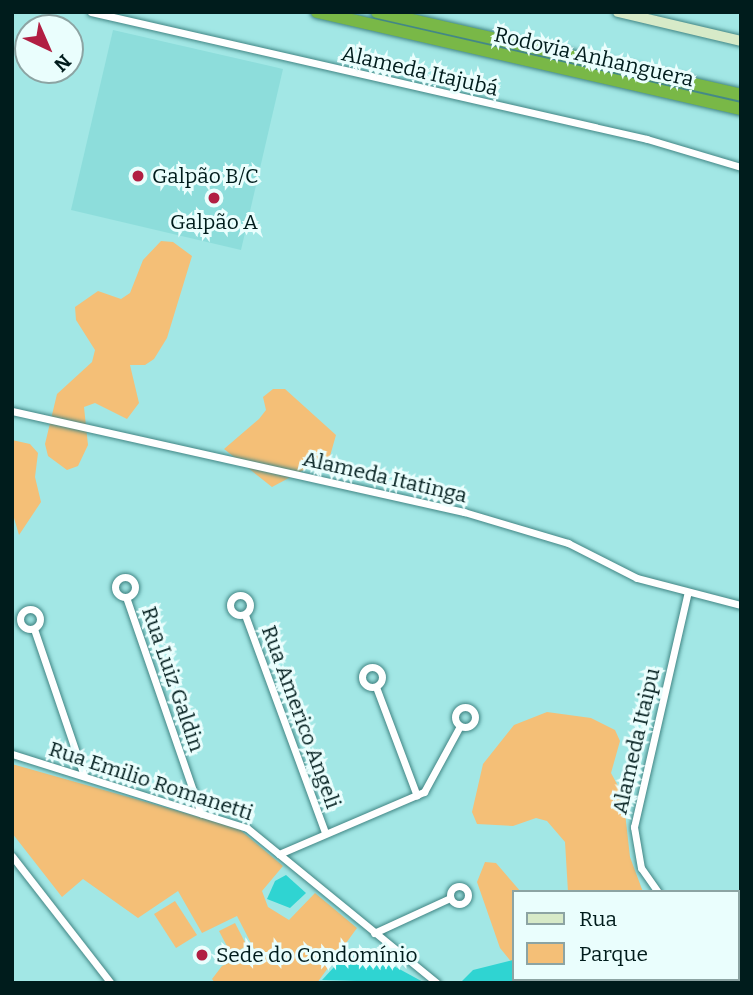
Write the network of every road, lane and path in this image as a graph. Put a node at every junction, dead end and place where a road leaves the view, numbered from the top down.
1 (91, 12) edge
2 (317, 12) edge
3 (377, 12) edge
4 (618, 12) edge
5 (741, 40) edge
6 (741, 95) edge
7 (740, 109) edge
8 (741, 167) edge
9 (12, 411) edge
10 (688, 592) junction
11 (126, 597) dead end
12 (741, 606) edge
13 (245, 615) dead end
14 (34, 629) dead end
15 (376, 687) dead end
16 (460, 726) dead end
17 (12, 754) edge
18 (84, 776) junction
19 (417, 796) junction
20 (201, 813) junction
21 (325, 832) junction
22 (279, 854) junction
23 (12, 856) edge
24 (657, 890) edge
25 (450, 898) dead end
26 (374, 933) junction
27 (111, 983) edge
28 (437, 983) edge

1 - 8 street, Alameda Itajubá
2 - 7 highway, Rodovia Anhanguera
3 - 6 highway, Rodovia Anhanguera
4 - 5 street
9 - 10 street, Alameda Itatinga
10 - 12 street, Alameda Itatinga
10 - 24 street, Alameda Itaipu
11 - 20 street, Rua Luiz Galdin
13 - 21 street, Rua Americo Angeli
14 - 18 street
15 - 19 street
16 - 19 street
17 - 18 street, Rua Emilio Romanetti
18 - 20 street, Rua Emilio Romanetti
19 - 21 street
20 - 22 street, Rua Emilio Romanetti
21 - 22 street
22 - 26 street, Rua Emilio Romanetti
23 - 27 street
25 - 26 street
26 - 28 street, Rua Emilio Romanetti

